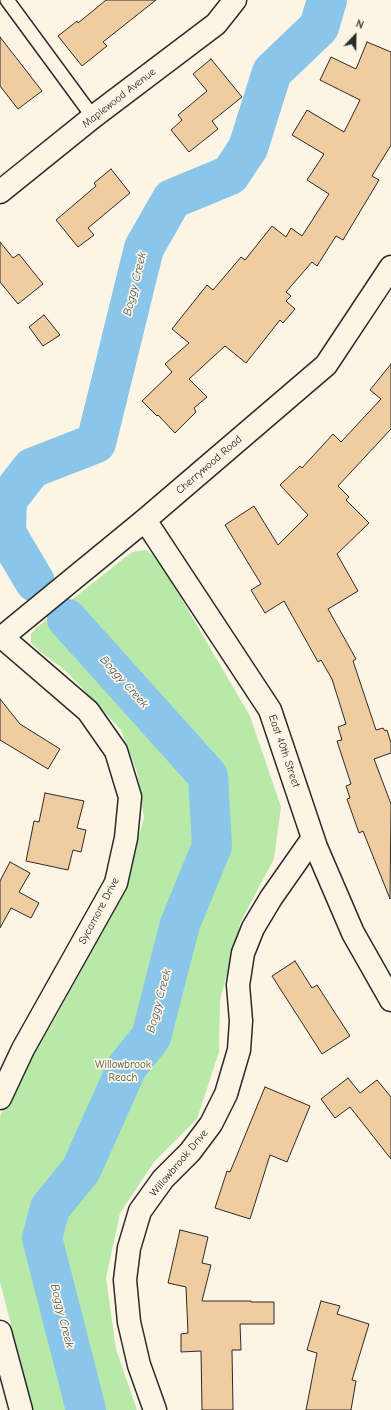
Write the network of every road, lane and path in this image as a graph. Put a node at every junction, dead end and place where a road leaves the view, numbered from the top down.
1 (7, 0) edge
2 (235, 0) edge
3 (93, 118) junction
4 (0, 192) edge
5 (391, 267) edge
6 (145, 520) junction
7 (1, 638) edge
8 (313, 838) junction
9 (391, 1000) edge
10 (23, 1049) junction
11 (0, 1059) edge
12 (0, 1098) edge
13 (0, 1332) edge
14 (20, 1410) edge
15 (155, 1410) edge

1 - 3 lane
2 - 3 street, Maplewood Avenue
3 - 4 street, Maplewood Avenue
5 - 6 street, Cherrywood Road
6 - 7 street, Cherrywood Road
6 - 8 street, East 40th Street
7 - 10 street, Sycamore Drive
8 - 9 street, East 40th Street
8 - 15 street, Willowbrook Drive
10 - 11 street
10 - 12 street, Sycamore Drive
13 - 14 street

